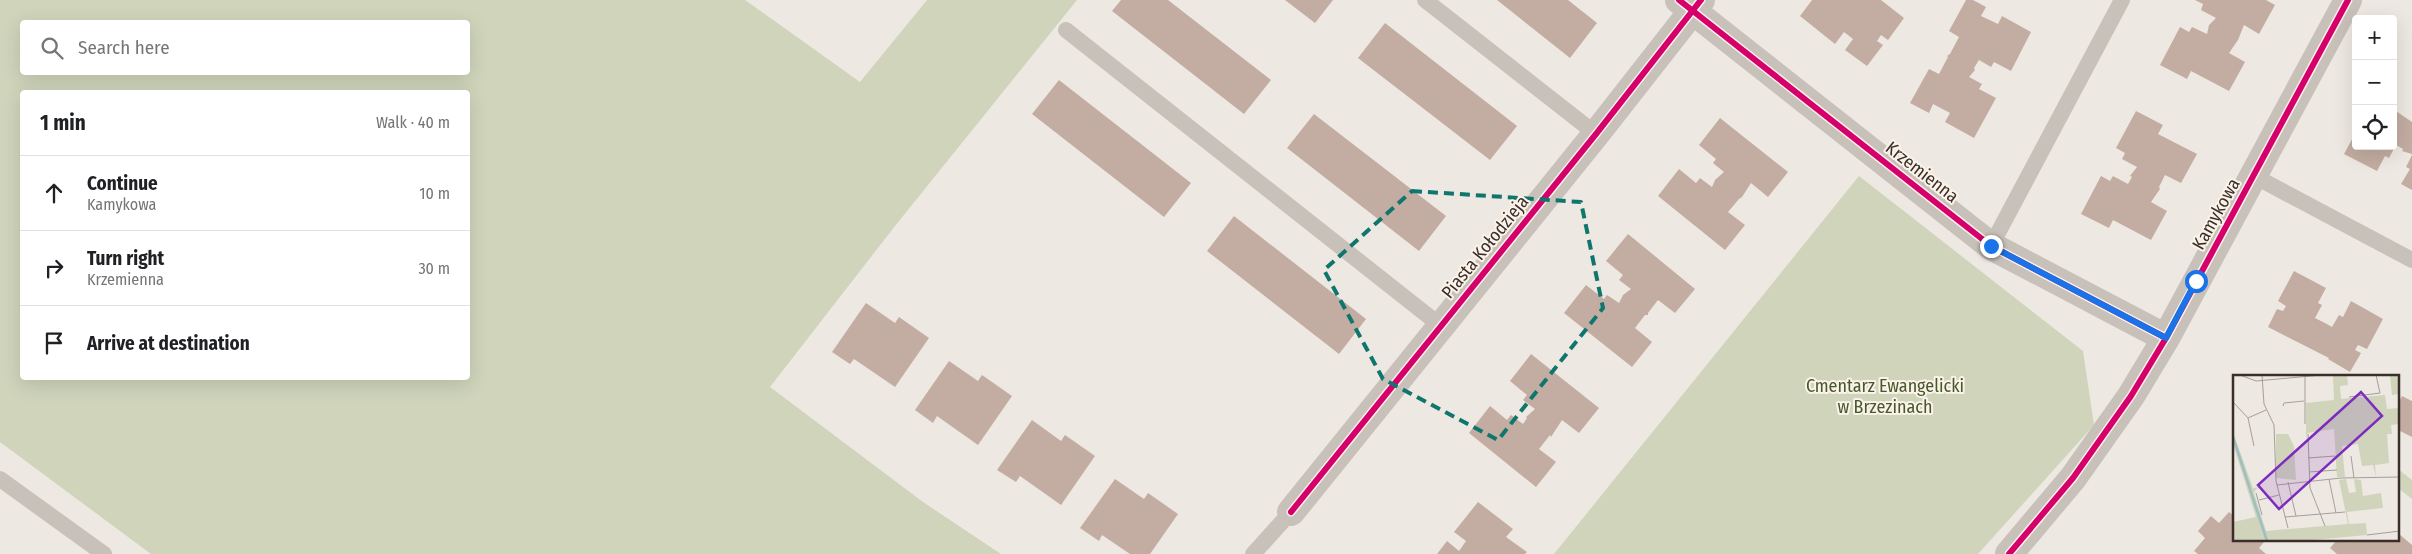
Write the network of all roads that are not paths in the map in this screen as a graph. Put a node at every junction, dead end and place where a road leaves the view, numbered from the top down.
1 (1425, 0) edge
2 (2122, 0) edge
3 (2348, 0) edge
4 (1691, 3) edge
5 (1066, 30) dead end
6 (1596, 134) junction
7 (2254, 176) junction
8 (1991, 246) junction
9 (2412, 260) edge
10 (1442, 326) junction
11 (2166, 338) junction
12 (0, 479) edge
13 (1291, 512) joint
14 (104, 554) edge
15 (1253, 554) edge
16 (2009, 554) edge

1 - 6 lane
2 - 8 lane
3 - 7 street, Kamykowa
4 - 6 street, Piasta Kołodzieja
4 - 8 street, Krzemienna
5 - 10 lane
6 - 10 street, Piasta Kołodzieja
7 - 9 lane
7 - 11 street, Kamykowa
8 - 11 street, Krzemienna
10 - 13 street, Piasta Kołodzieja
11 - 16 street, Kamykowa
12 - 14 lane
13 - 15 lane

